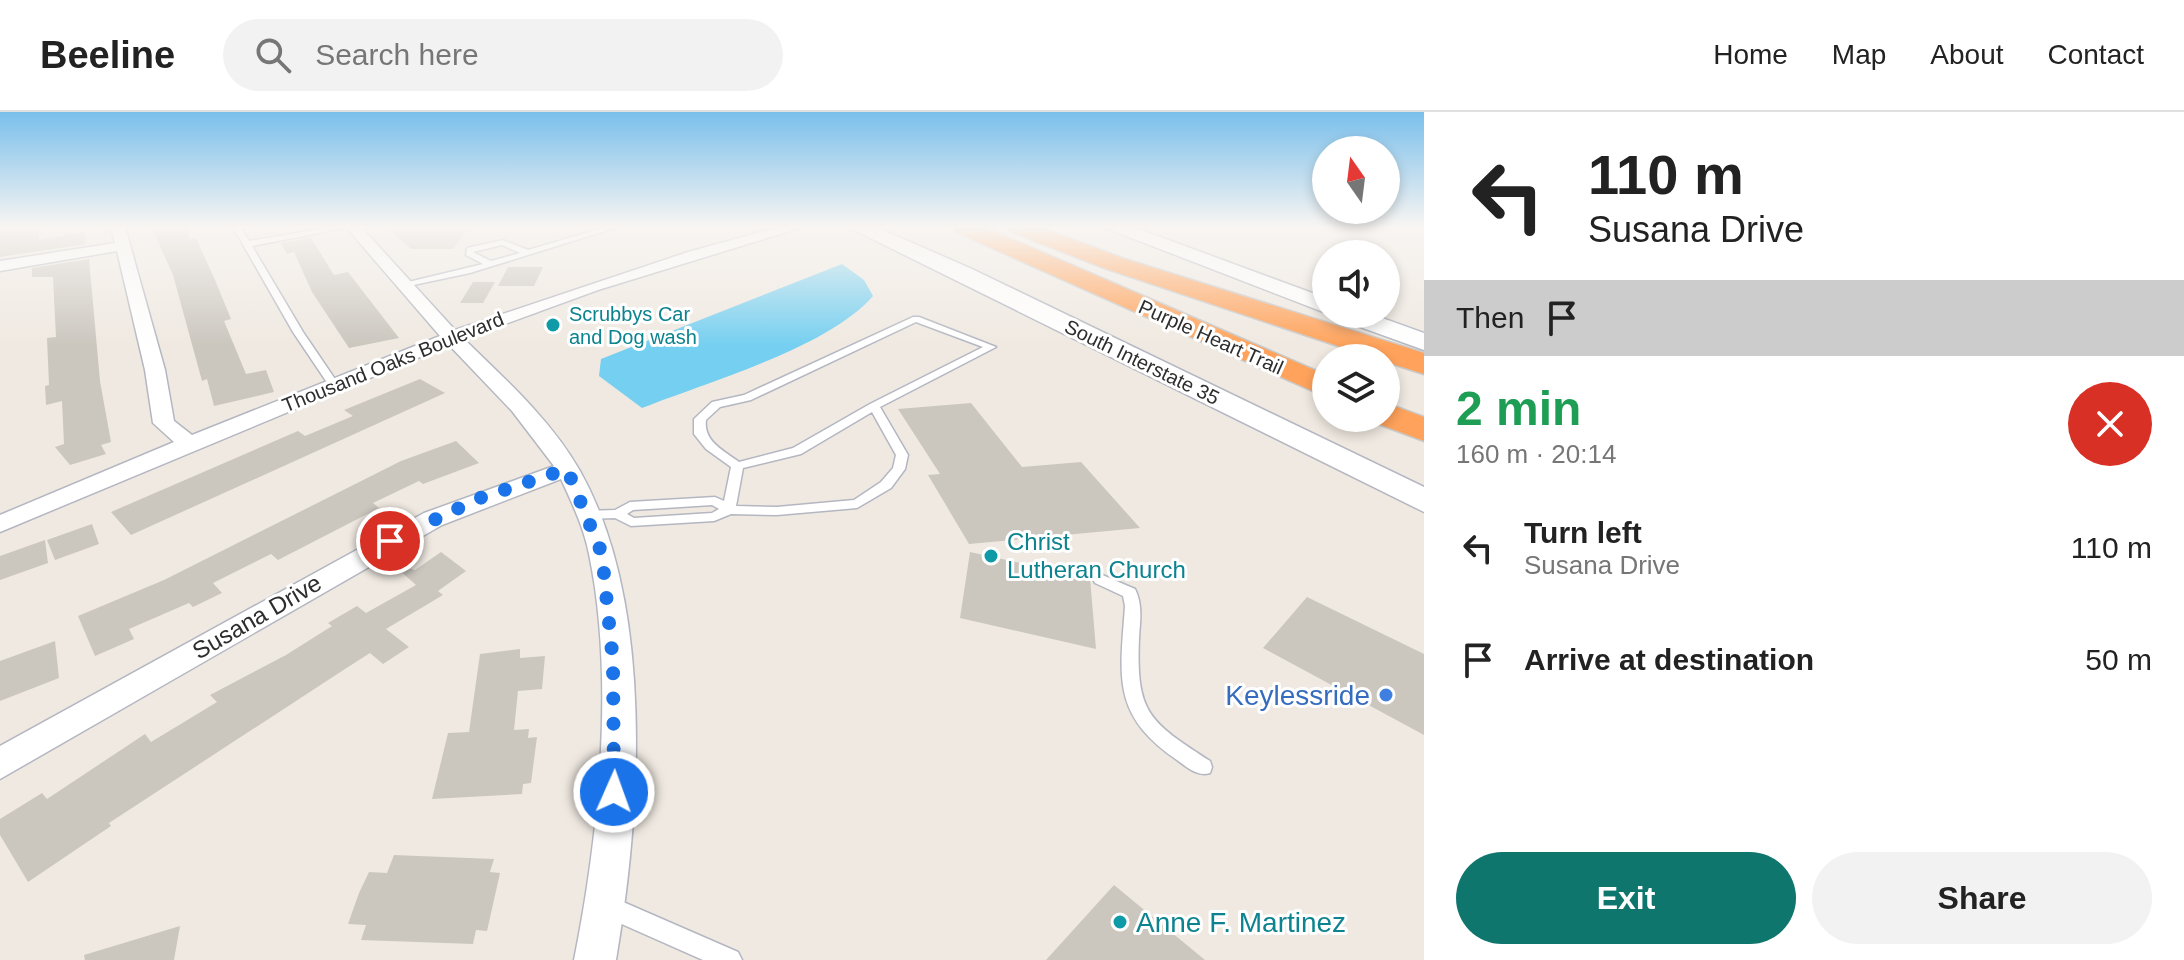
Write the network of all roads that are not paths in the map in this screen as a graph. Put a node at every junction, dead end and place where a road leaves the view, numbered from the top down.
1 (128, 267) edge
2 (260, 267) edge
3 (387, 267) edge
4 (479, 267) edge
5 (652, 267) edge
6 (947, 267) edge
7 (1035, 267) edge
8 (1051, 267) edge
9 (1096, 267) edge
10 (1124, 267) edge
11 (1220, 267) edge
12 (404, 284) junction
13 (1112, 294) junction
14 (1312, 301) edge
15 (1386, 328) edge
16 (453, 338) junction
17 (1424, 342) edge
18 (1312, 357) edge
19 (1424, 364) edge
20 (1312, 381) edge
21 (334, 385) junction
22 (1400, 395) edge
23 (1424, 404) edge
24 (874, 406) junction
25 (1400, 420) edge
26 (1424, 430) edge
27 (189, 444) junction
28 (737, 466) junction
29 (567, 469) junction
30 (1424, 501) edge
31 (729, 510) junction
32 (586, 515) junction
33 (0, 524) edge
34 (1100, 579) dead end
35 (0, 764) edge
36 (1203, 767) dead end
37 (607, 906) junction
38 (595, 960) edge
39 (730, 960) edge

1 - 27 street
2 - 21 lane
3 - 12 street
4 - 12 lane
5 - 16 street, Thousand Oaks Boulevard
6 - 30 main road, South Interstate 35
7 - 13 highway
8 - 13 highway, Purple Heart Trail
9 - 18 highway, Purple Heart Trail
10 - 19 highway
11 - 14 main road
12 - 16 street
13 - 20 highway, Purple Heart Trail
15 - 17 main road
16 - 21 street, Thousand Oaks Boulevard
16 - 29 street
21 - 27 street, Thousand Oaks Boulevard
22 - 23 highway
24 - 28 lane
24 - 28 lane
24 - 31 lane
25 - 26 highway
27 - 33 street, Thousand Oaks Boulevard
28 - 31 lane
29 - 32 street
29 - 35 street, Susana Drive
31 - 32 lane
32 - 37 street
34 - 36 lane
37 - 38 street
37 - 39 lane

